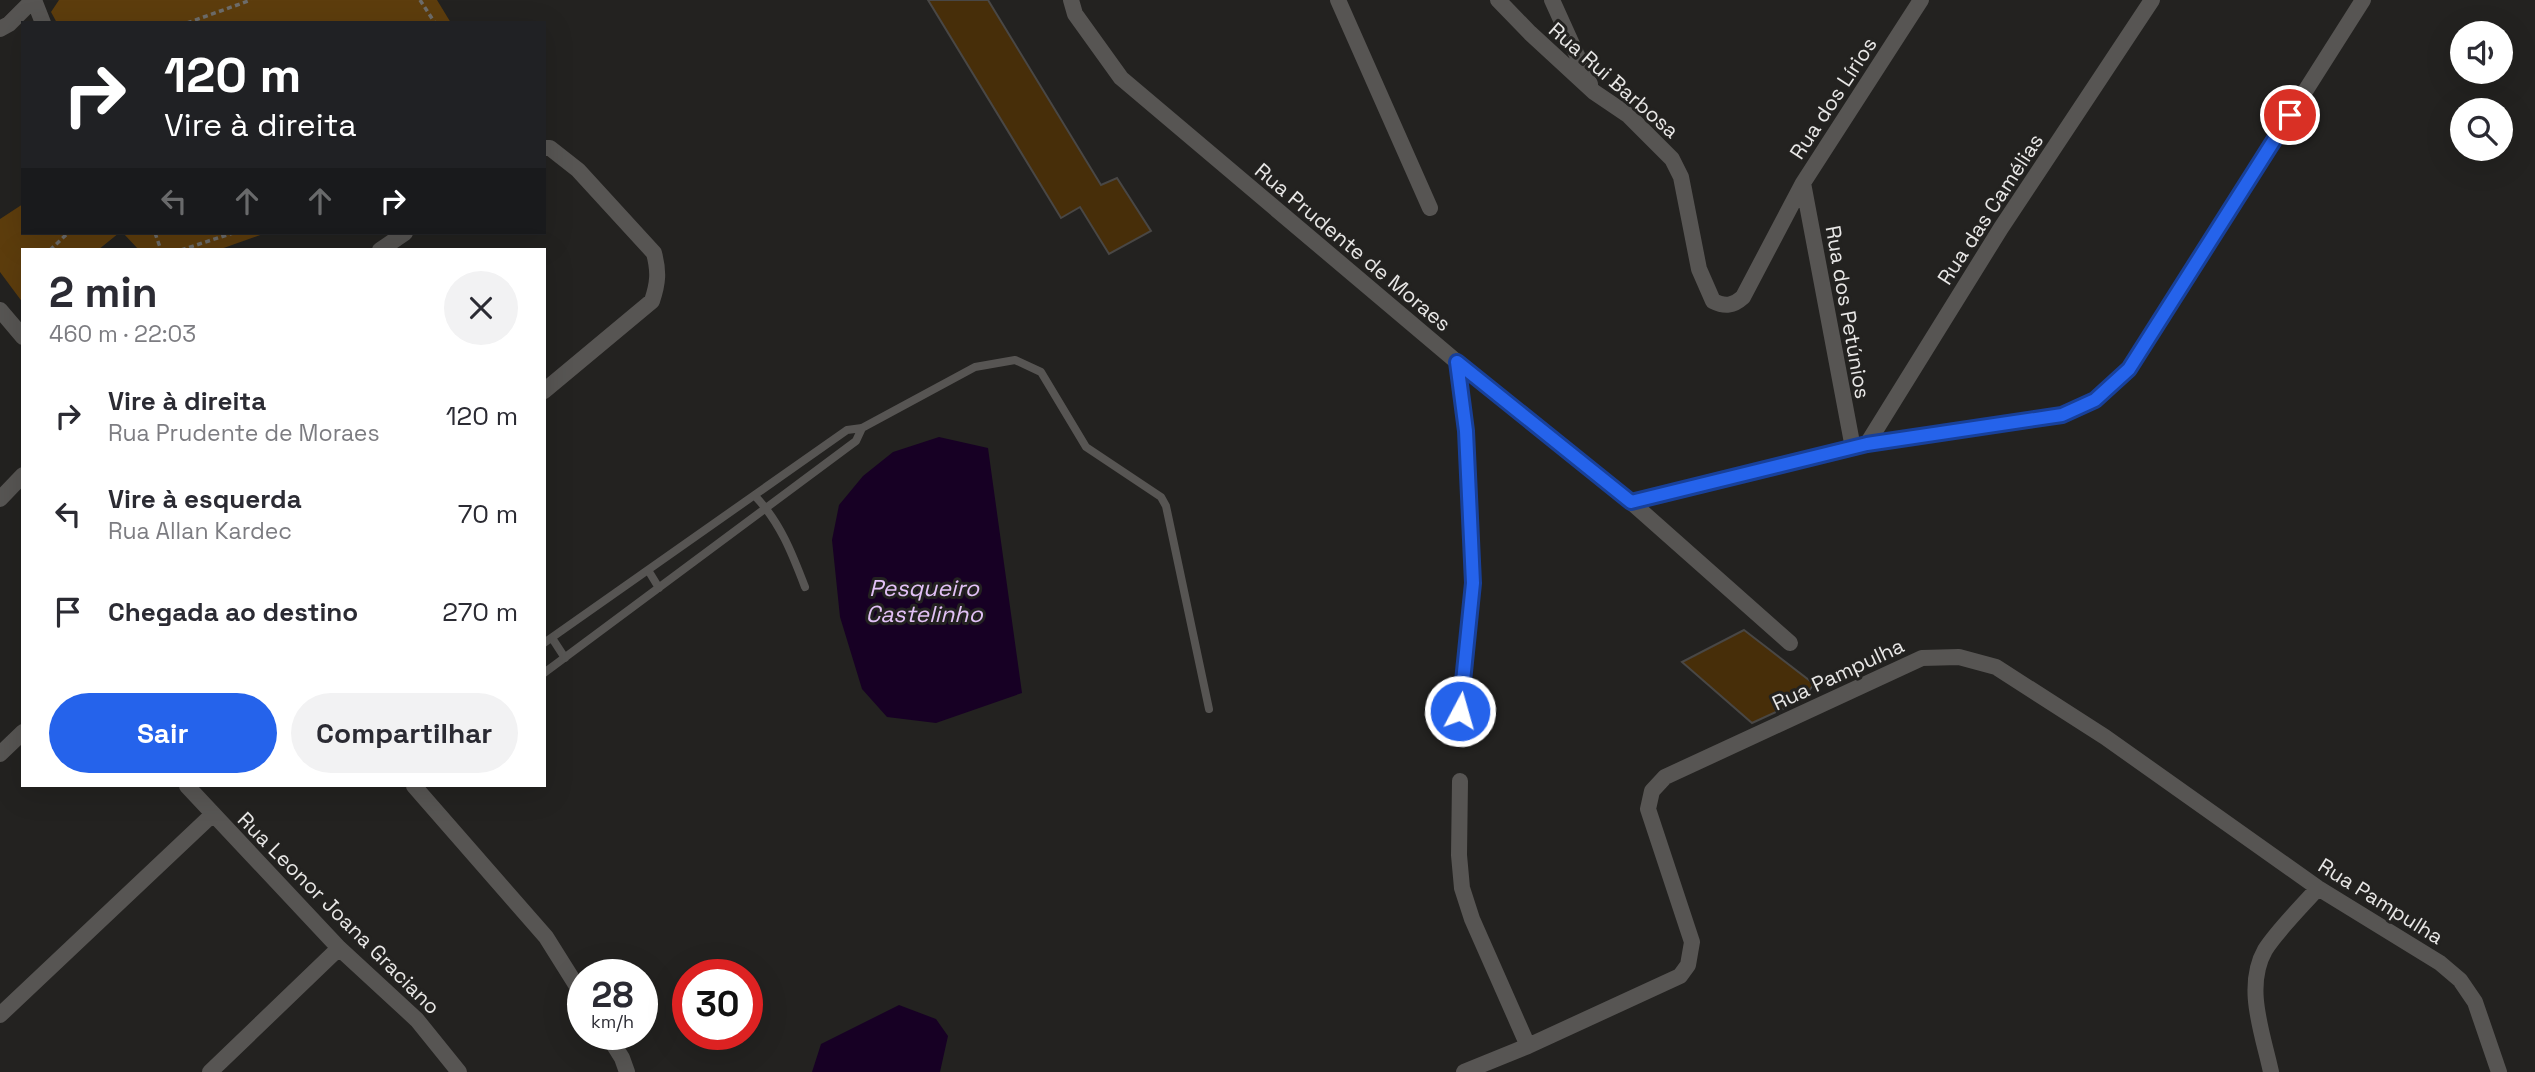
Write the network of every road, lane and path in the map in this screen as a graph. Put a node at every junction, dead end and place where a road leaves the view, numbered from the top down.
1 (34, 0) edge
2 (251, 0) edge
3 (420, 0) edge
4 (1071, 0) edge
5 (1338, 0) edge
6 (1498, 0) edge
7 (1552, 0) edge
8 (1921, 0) edge
9 (2152, 0) edge
10 (2363, 0) edge
11 (42, 21) edge
12 (193, 21) edge
13 (434, 21) edge
14 (0, 29) edge
15 (1594, 92) junction
16 (546, 148) edge
17 (1803, 183) junction
18 (1430, 208) dead end
19 (66, 235) edge
20 (227, 235) edge
21 (402, 235) edge
22 (52, 248) edge
23 (187, 248) edge
24 (383, 248) edge
25 (1734, 305) joint
26 (0, 310) edge
27 (21, 335) edge
28 (1457, 362) junction
29 (546, 389) edge
30 (862, 428) junction
31 (1860, 446) junction
32 (21, 477) edge
33 (755, 496) junction
34 (0, 499) edge
35 (1631, 502) junction
36 (767, 509) junction
37 (648, 570) junction
38 (805, 587) dead end
39 (659, 588) junction
40 (552, 638) junction
41 (546, 642) edge
42 (1790, 643) dead end
43 (565, 658) junction
44 (546, 672) edge
45 (1209, 709) dead end
46 (1460, 711) dead end
47 (21, 734) edge
48 (0, 754) edge
49 (1460, 781) dead end
50 (188, 787) edge
51 (415, 787) edge
52 (213, 814) junction
53 (2318, 888) junction
54 (339, 948) junction
55 (567, 970) edge
56 (0, 1015) edge
57 (1528, 1046) junction
58 (617, 1050) edge
59 (210, 1072) edge
60 (459, 1072) edge
61 (627, 1072) edge
62 (1464, 1072) edge
63 (2271, 1072) edge
64 (2500, 1072) edge

1 - 11 street
1 - 14 street
2 - 12 path
3 - 13 path
4 - 28 street, Rua Prudente de Moraes
5 - 18 street
6 - 15 street, Rua Rui Barbosa
7 - 15 street
8 - 17 street, Rua dos Lírios
9 - 31 street, Rua das Camélias
10 - 31 street
15 - 25 street, Rua Rui Barbosa
16 - 29 street
17 - 25 street, Rua dos Lírios
17 - 31 street, Rua dos Petúnios
19 - 22 path
20 - 23 path
21 - 24 street
26 - 27 street
28 - 35 street, Rua Prudente de Moraes
28 - 46 street
30 - 33 lane
30 - 36 lane
30 - 45 lane
31 - 35 street
32 - 34 street
33 - 36 lane
33 - 37 lane
35 - 42 street, Rua Prudente de Moraes
36 - 38 lane
36 - 39 lane
37 - 39 lane
37 - 40 lane
39 - 43 lane
40 - 41 lane
40 - 43 lane
43 - 44 lane
47 - 48 street
49 - 57 street
50 - 52 street, Rua Leonor Joana Graciano
51 - 55 street
52 - 54 street, Rua Leonor Joana Graciano
52 - 56 street
53 - 57 street, Rua Pampulha
53 - 63 street
53 - 64 street, Rua Pampulha
54 - 59 street
54 - 60 street, Rua Leonor Joana Graciano
57 - 62 street, Rua Pampulha
58 - 61 street

